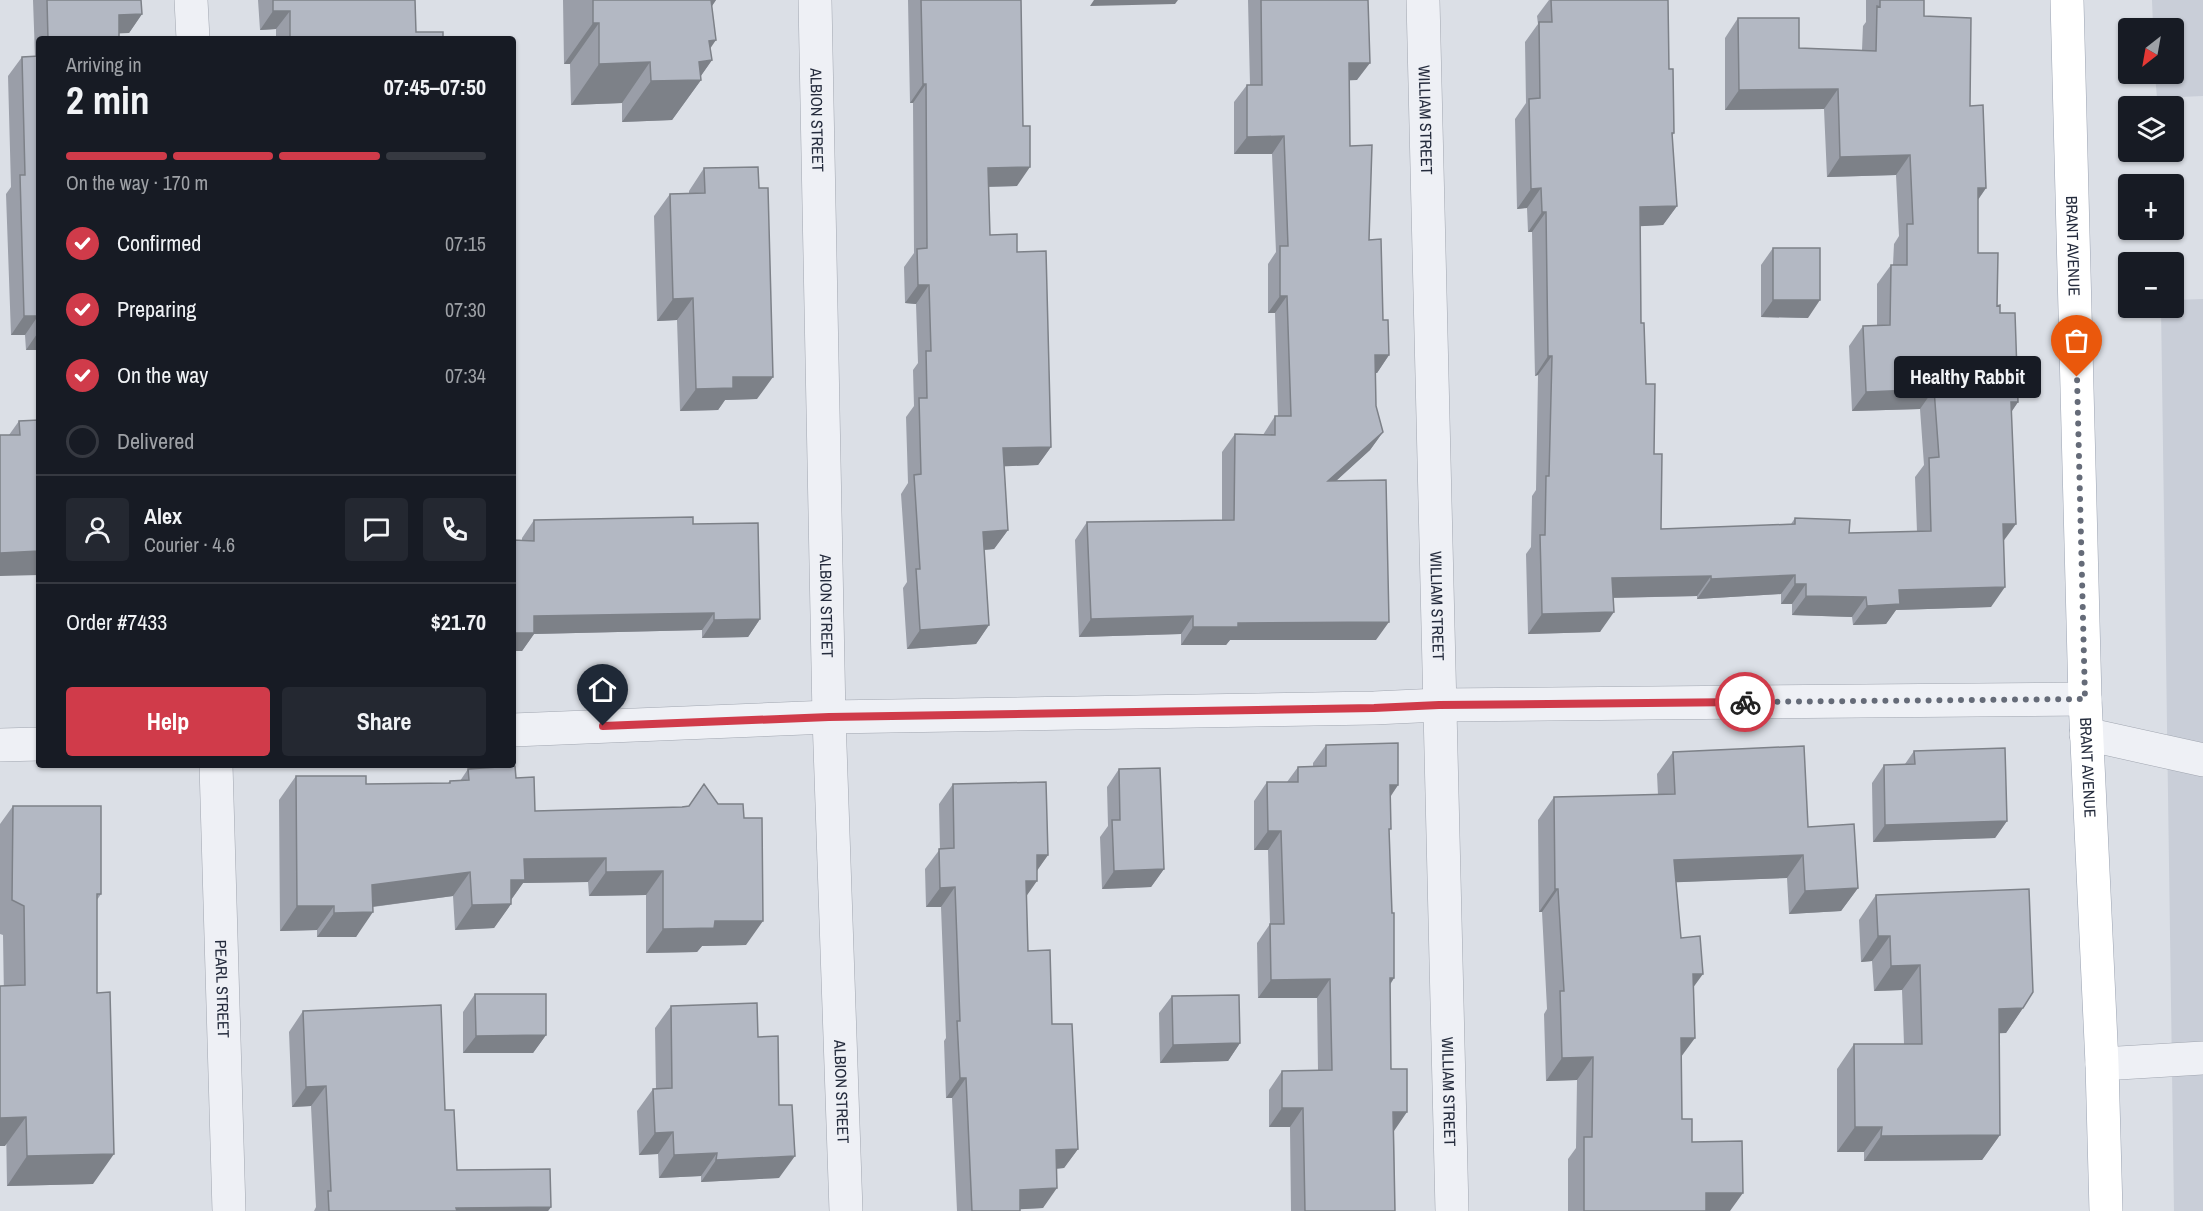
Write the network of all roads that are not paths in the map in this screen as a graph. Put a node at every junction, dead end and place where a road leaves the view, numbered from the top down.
1 (191, 0) edge
2 (814, 0) edge
3 (1423, 0) edge
4 (2067, 0) edge
5 (193, 36) edge
6 (2085, 699) junction
7 (1439, 705) junction
8 (829, 717) junction
9 (516, 729) edge
10 (2086, 734) junction
11 (36, 744) edge
12 (0, 745) edge
13 (2203, 760) edge
14 (216, 768) edge
15 (2203, 1058) edge
16 (2102, 1064) junction
17 (229, 1211) edge
18 (846, 1211) edge
19 (1452, 1211) edge
20 (2106, 1211) edge

1 - 5 street
2 - 8 street, ALBION STREET
3 - 7 street, WILLIAM STREET
4 - 6 main road, BRANT AVENUE
6 - 7 street
6 - 10 main road, BRANT AVENUE
7 - 8 street
7 - 19 street, WILLIAM STREET
8 - 9 street
8 - 18 street, ALBION STREET
10 - 13 street
10 - 16 main road, BRANT AVENUE
11 - 12 street
14 - 17 street, PEARL STREET
15 - 16 street
16 - 20 main road, BRANT AVENUE

